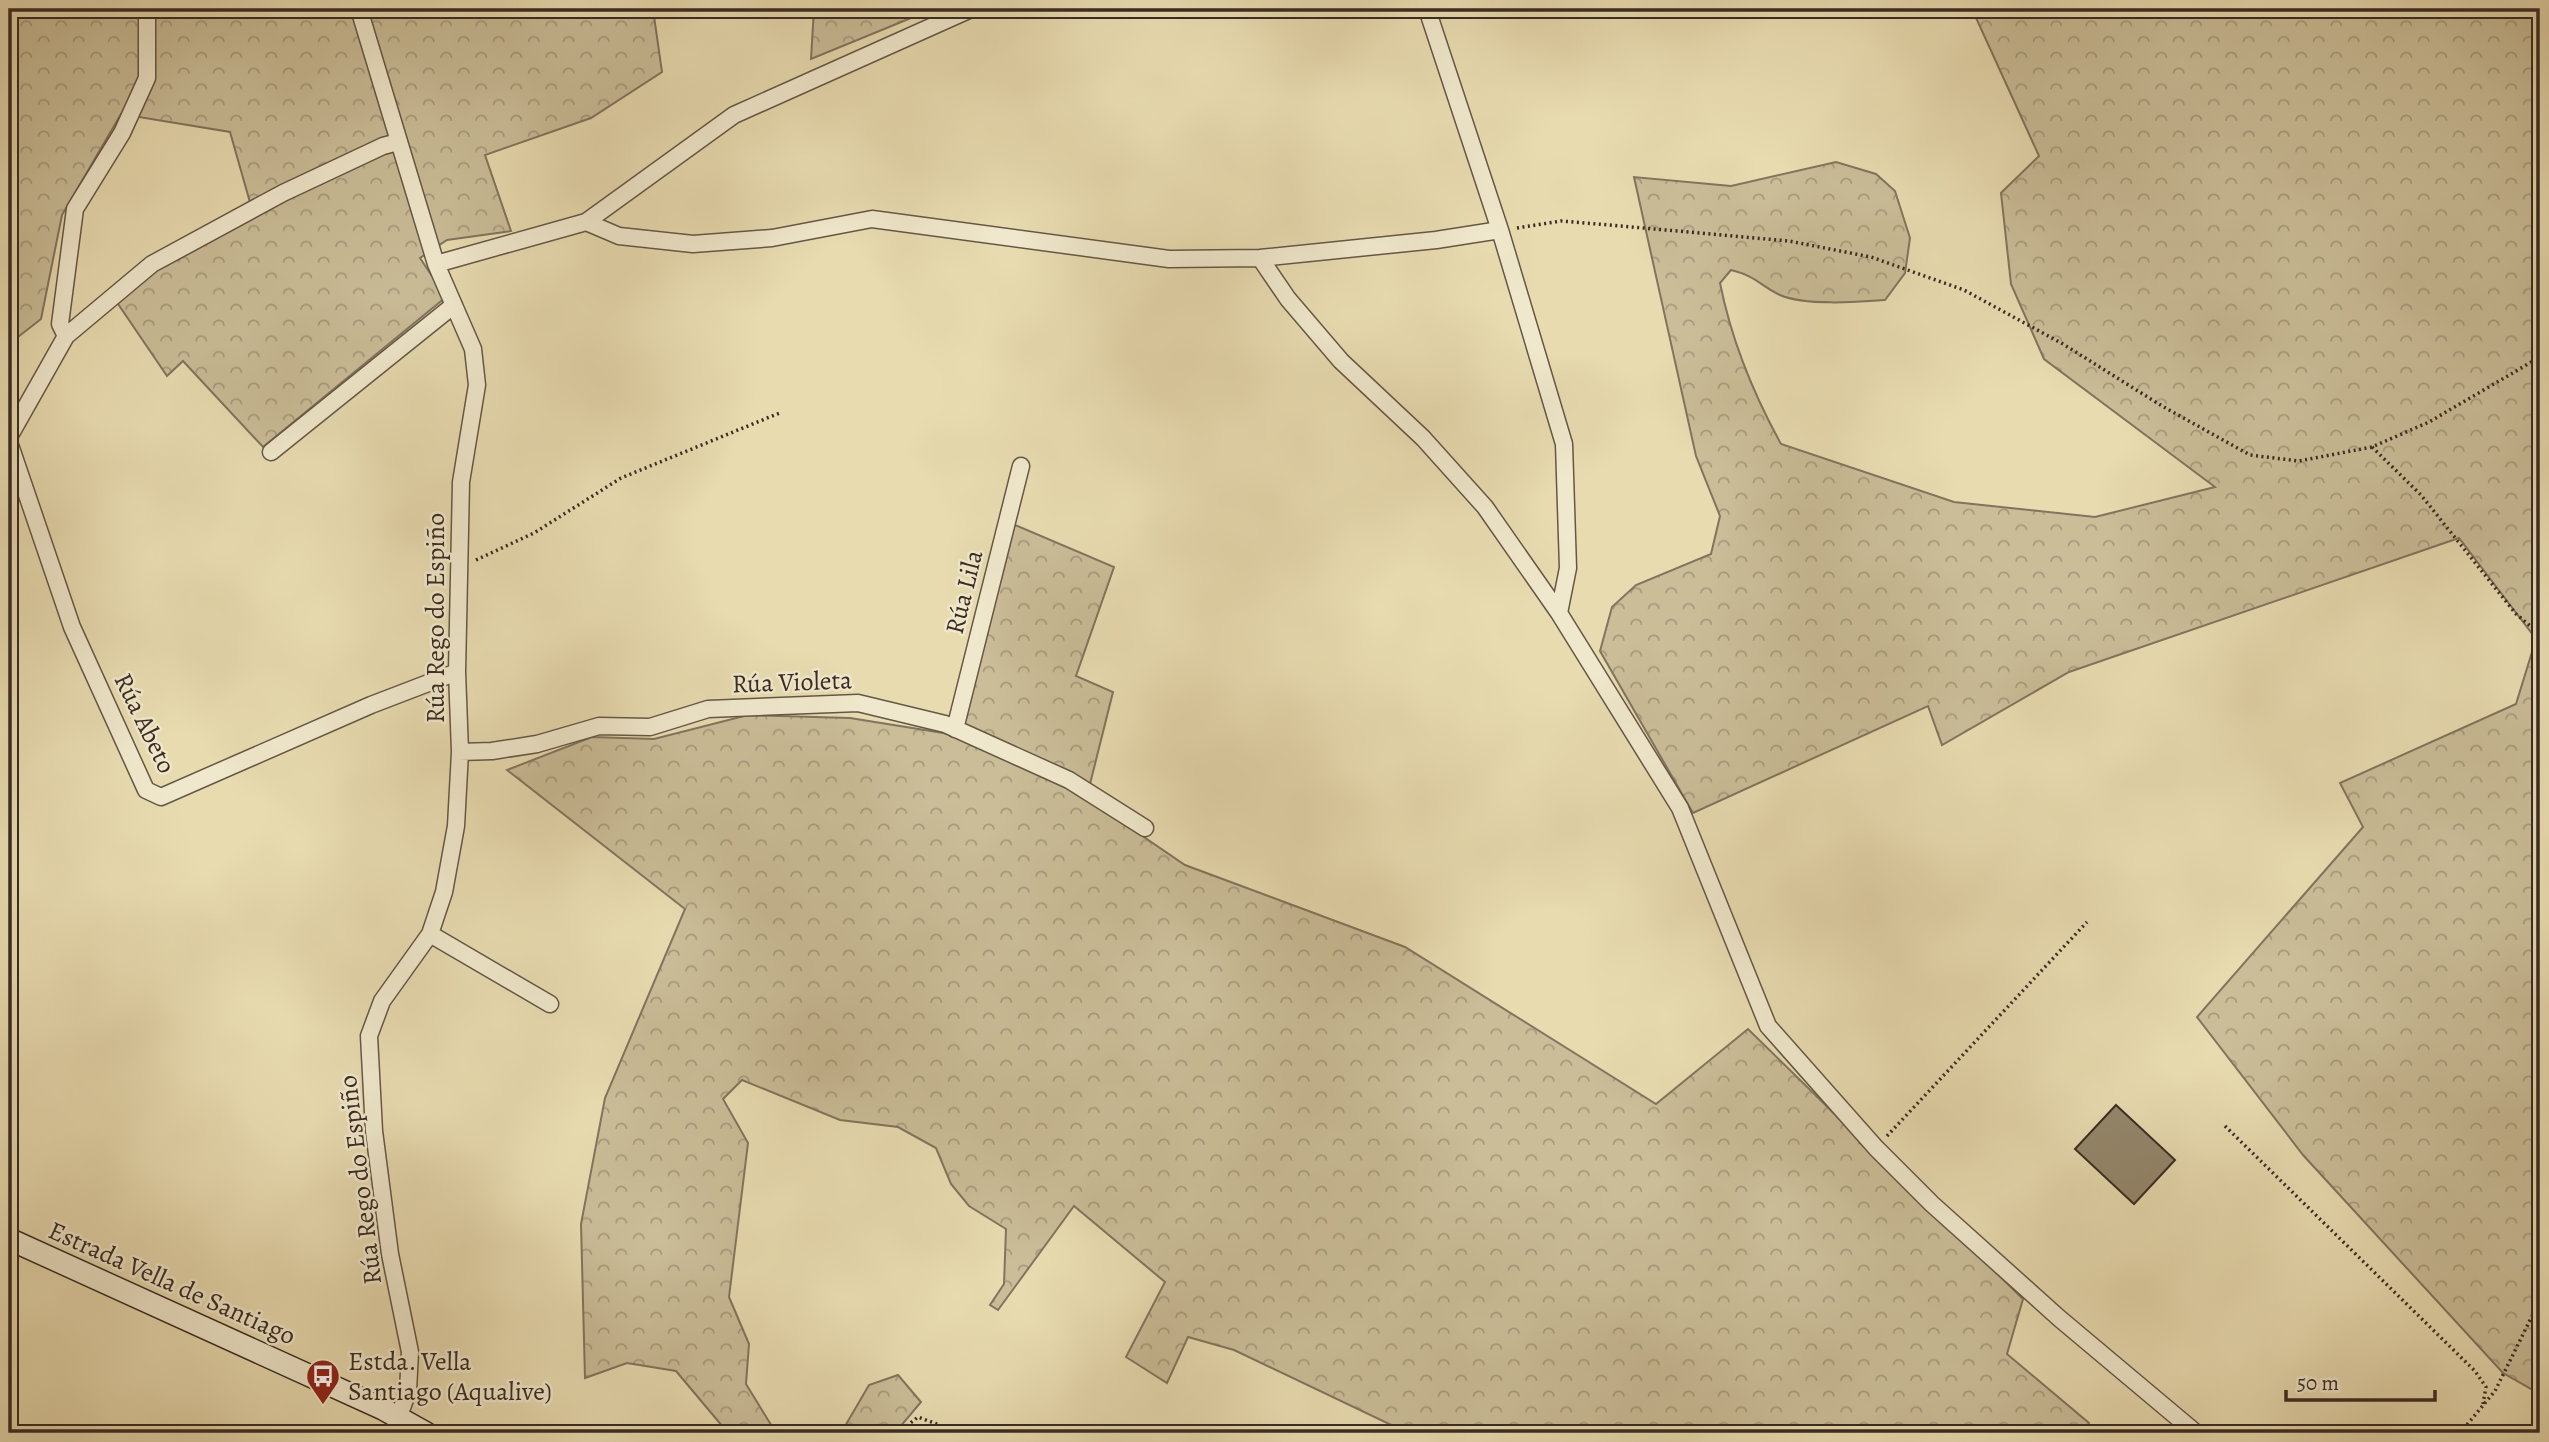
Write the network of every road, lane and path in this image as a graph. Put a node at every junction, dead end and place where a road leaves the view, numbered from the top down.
1 (147, 9) edge
2 (359, 9) edge
3 (971, 9) edge
4 (1427, 9) edge
5 (398, 142) junction
6 (586, 222) junction
7 (1500, 230) junction
8 (1260, 258) junction
9 (436, 264) junction
10 (454, 305) junction
11 (66, 336) junction
12 (2540, 357) edge
13 (782, 412) dead end
14 (9, 439) edge
15 (2372, 447) junction
16 (271, 452) dead end
17 (1021, 466) dead end
18 (458, 569) junction
19 (1559, 613) junction
20 (2540, 634) edge
21 (457, 672) junction
22 (955, 729) junction
23 (460, 752) junction
24 (1144, 828) dead end
25 (2087, 922) dead end
26 (430, 934) junction
27 (550, 1004) dead end
28 (2225, 1126) dead end
29 (1876, 1148) junction
30 (9, 1240) edge
31 (2540, 1300) edge
32 (2483, 1404) junction
33 (396, 1426) edge
34 (426, 1433) edge
35 (898, 1433) edge
36 (961, 1433) edge
37 (2196, 1433) edge
38 (2460, 1433) edge

1 - 11 street
2 - 5 street, Rúa Rego do Espiño
3 - 6 street
4 - 7 street
5 - 9 street, Rúa Rego do Espiño
5 - 11 street
6 - 8 street
6 - 9 street
7 - 8 street
7 - 15 path
7 - 19 street
8 - 19 street
9 - 10 street, Rúa Rego do Espiño
10 - 16 street
10 - 18 street, Rúa Rego do Espiño
11 - 14 street
12 - 15 path
13 - 18 path
14 - 21 street, Rúa Abeto
15 - 20 path
17 - 22 street, Rúa Lila
18 - 21 street, Rúa Rego do Espiño
19 - 29 street
21 - 23 street, Rúa Rego do Espiño
22 - 23 street, Rúa Violeta
22 - 24 street, Rúa Violeta
23 - 26 street, Rúa Rego do Espiño
25 - 29 path
26 - 27 street
26 - 33 street, Rúa Rego do Espiño
28 - 32 path
29 - 37 street
30 - 33 main road, Estrada Vella de Santiago
31 - 32 path
32 - 38 path
33 - 34 main road, Estrada Vella de Santiago
35 - 36 path

